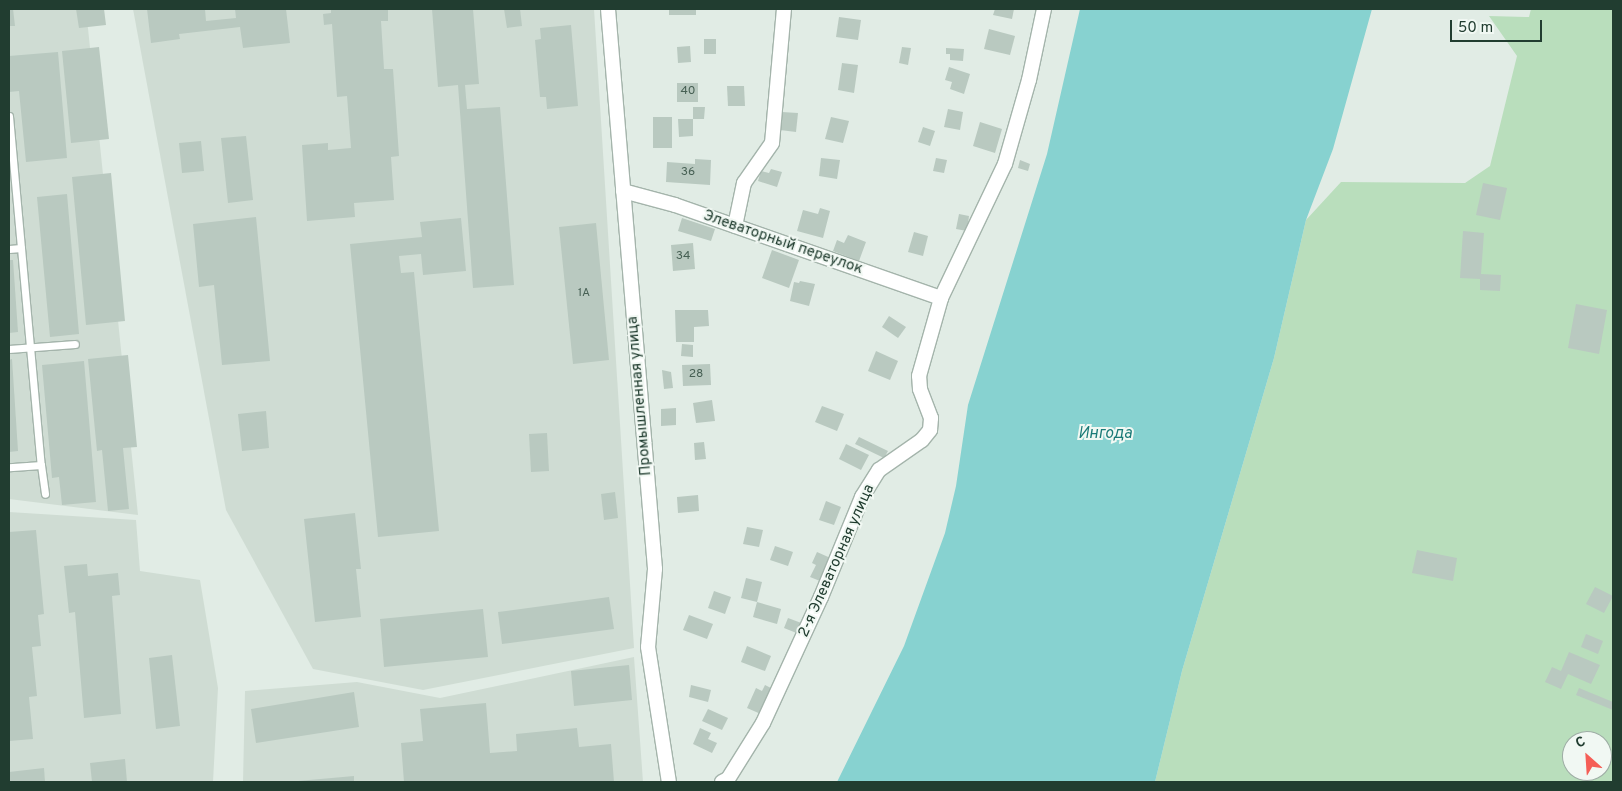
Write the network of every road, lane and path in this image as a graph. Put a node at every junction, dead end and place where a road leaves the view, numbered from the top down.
1 (608, 9) edge
2 (784, 9) edge
3 (1044, 9) edge
4 (9, 116) edge
5 (623, 192) junction
6 (736, 226) junction
7 (21, 248) junction
8 (9, 249) edge
9 (941, 298) junction
10 (75, 344) dead end
11 (30, 348) junction
12 (9, 350) edge
13 (41, 465) junction
14 (9, 467) edge
15 (45, 494) dead end
16 (669, 782) edge
17 (722, 782) edge

1 - 5 street, Промышленная улица
2 - 6 street
3 - 9 street, 2-я Элеваторная улица
4 - 7 lane
5 - 6 street, Элеваторный переулок
5 - 16 street, Промышленная улица
6 - 9 street, Элеваторный переулок
7 - 8 lane
7 - 11 lane
9 - 17 street, 2-я Элеваторная улица
10 - 11 lane
11 - 12 lane
11 - 13 lane
13 - 14 lane
13 - 15 lane

